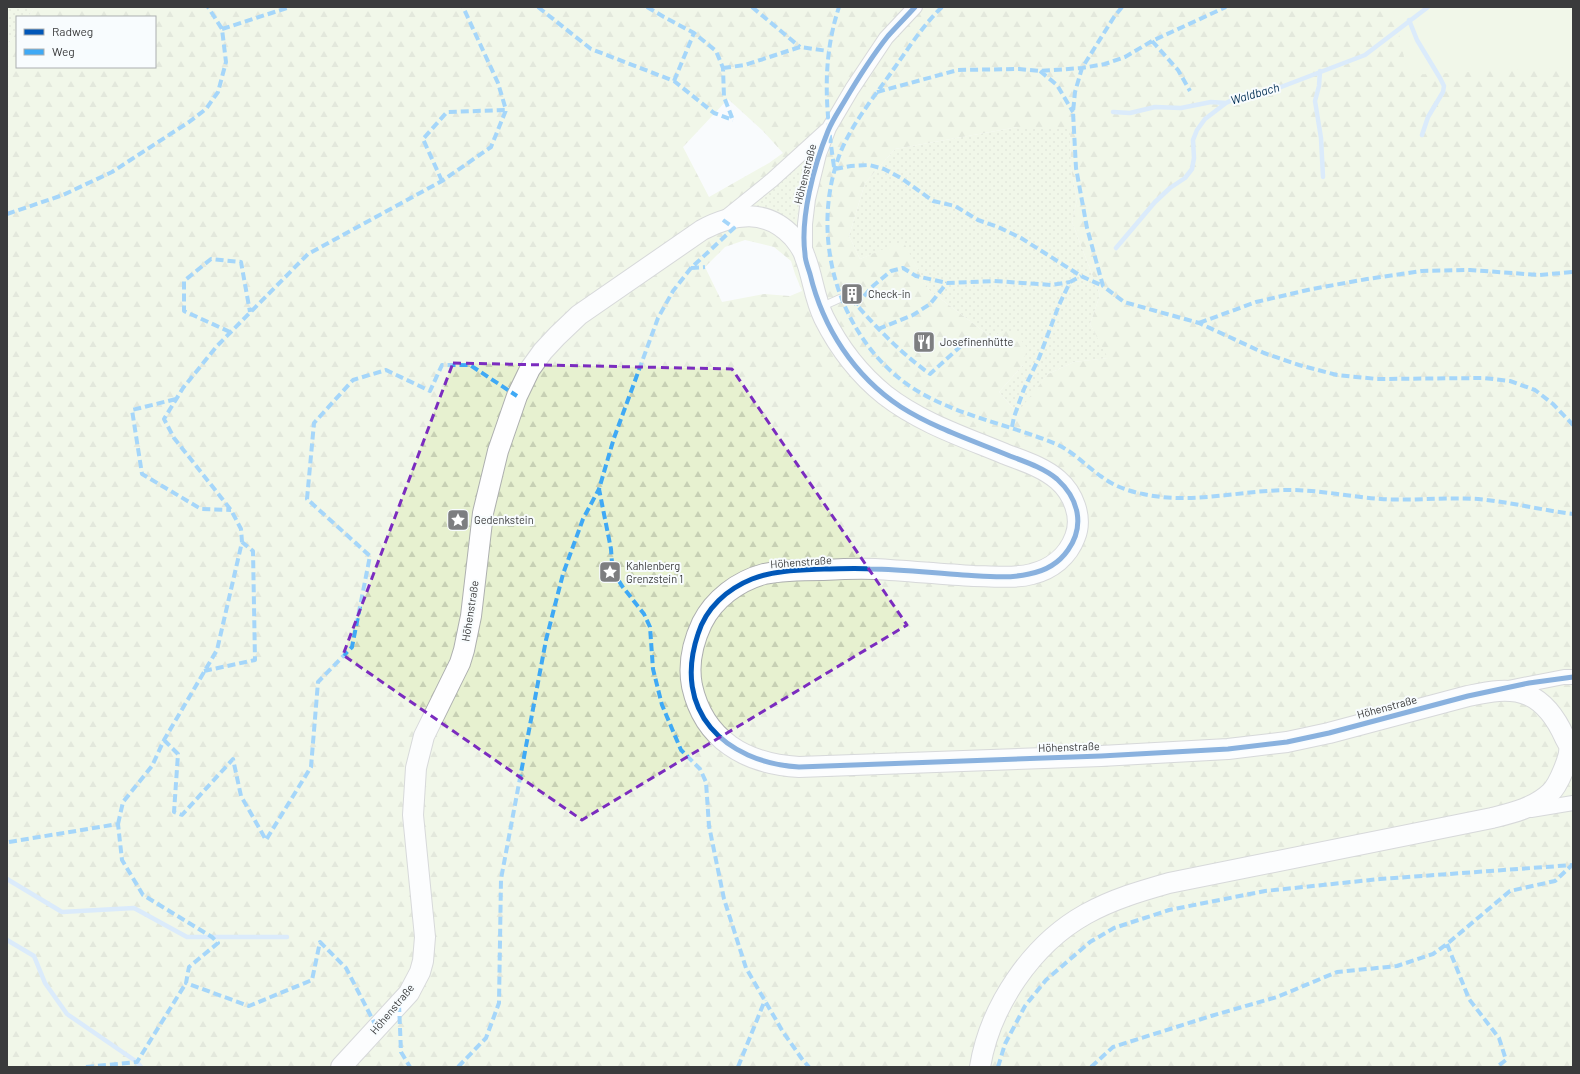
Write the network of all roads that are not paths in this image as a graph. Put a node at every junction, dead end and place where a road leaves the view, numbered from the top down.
1 (915, 7) edge
2 (829, 128) junction
3 (723, 220) junction
4 (805, 255) junction
5 (841, 298) dead end
6 (819, 307) junction
7 (1573, 677) edge
8 (1489, 692) junction
9 (1572, 747) edge
10 (1573, 803) edge
11 (1492, 818) junction
12 (341, 1067) edge
13 (980, 1067) edge

1 - 2 street, Höhenstraße
2 - 3 street, Höhenstraße
2 - 4 street, Höhenstraße
3 - 4 street, Höhenstraße
3 - 12 street, Höhenstraße
4 - 6 street, Höhenstraße
5 - 6 lane
6 - 8 street, Höhenstraße
7 - 8 street, Höhenstraße
8 - 9 street, Höhenstraße
9 - 11 street, Höhenstraße
10 - 11 street, Höhenstraße
11 - 13 street, Höhenstraße

